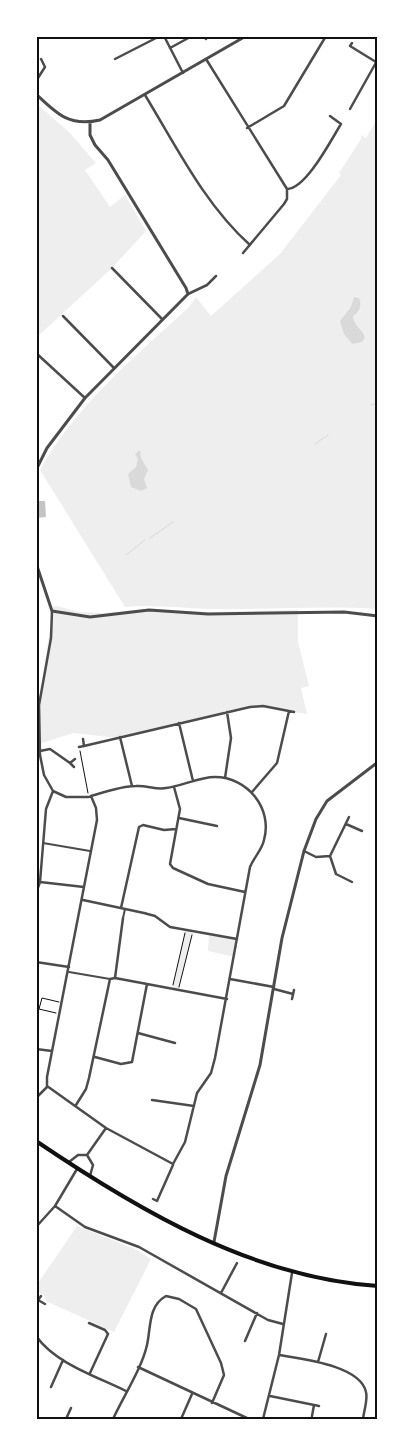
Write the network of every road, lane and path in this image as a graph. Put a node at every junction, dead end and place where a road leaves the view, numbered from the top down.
1 (160, 36) edge
2 (164, 36) edge
3 (192, 36) edge
4 (246, 36) edge
5 (326, 36) edge
6 (352, 43) dead end
7 (170, 48) junction
8 (41, 59) dead end
9 (206, 59) junction
10 (115, 60) dead end
11 (377, 60) edge
12 (183, 73) junction
13 (36, 81) edge
14 (36, 94) edge
15 (145, 95) junction
16 (350, 109) dead end
17 (330, 116) dead end
18 (90, 122) junction
19 (248, 128) junction
20 (287, 189) junction
21 (250, 245) junction
22 (243, 253) dead end
23 (112, 268) dead end
24 (216, 276) dead end
25 (188, 294) junction
26 (62, 316) dead end
27 (162, 320) junction
28 (36, 353) edge
29 (114, 368) junction
30 (85, 398) junction
31 (36, 470) edge
32 (36, 563) edge
33 (52, 611) junction
34 (378, 616) edge
35 (289, 711) junction
36 (227, 712) junction
37 (294, 712) dead end
38 (180, 723) junction
39 (120, 737) junction
40 (82, 739) dead end
41 (84, 746) junction
42 (79, 747) joint
43 (40, 751) junction
44 (75, 758) dead end
45 (378, 762) edge
46 (70, 763) junction
47 (74, 767) dead end
48 (225, 778) junction
49 (193, 781) junction
50 (132, 786) junction
51 (174, 787) junction
52 (53, 790) junction
53 (252, 792) junction
54 (90, 796) junction
55 (349, 817) dead end
56 (179, 818) junction
57 (346, 824) junction
58 (217, 826) dead end
59 (176, 829) junction
60 (362, 831) dead end
61 (43, 843) junction
62 (90, 851) junction
63 (304, 851) junction
64 (330, 856) junction
65 (40, 882) junction
66 (352, 882) dead end
67 (84, 887) junction
68 (245, 892) junction
69 (36, 893) edge
70 (83, 900) junction
71 (121, 908) junction
72 (125, 909) junction
73 (124, 918) joint
74 (185, 931) junction
75 (193, 933) junction
76 (237, 939) junction
77 (36, 962) edge
78 (69, 968) junction
79 (69, 972) junction
80 (115, 978) junction
81 (110, 979) junction
82 (230, 979) junction
83 (147, 984) junction
84 (173, 988) junction
85 (274, 988) junction
86 (178, 990) junction
87 (294, 990) dead end
88 (293, 994) junction
89 (227, 999) junction
90 (292, 999) dead end
91 (62, 1002) junction
92 (59, 1013) junction
93 (137, 1033) junction
94 (175, 1043) dead end
95 (36, 1049) edge
96 (52, 1051) junction
97 (95, 1057) junction
98 (47, 1086) junction
99 (36, 1098) edge
100 (152, 1100) dead end
101 (76, 1105) junction
102 (194, 1106) junction
103 (106, 1128) junction
104 (36, 1141) edge
105 (87, 1155) junction
106 (68, 1163) junction
107 (173, 1164) junction
108 (78, 1169) junction
109 (90, 1176) junction
110 (153, 1199) dead end
111 (55, 1206) junction
112 (36, 1227) edge
113 (214, 1242) junction
114 (237, 1263) dead end
115 (292, 1273) junction
116 (378, 1286) edge
117 (221, 1293) junction
118 (41, 1296) dead end
119 (37, 1302) edge
120 (45, 1304) dead end
121 (257, 1314) junction
122 (89, 1323) dead end
123 (283, 1324) junction
124 (326, 1334) dead end
125 (36, 1336) edge
126 (245, 1341) dead end
127 (279, 1355) junction
128 (63, 1360) junction
129 (318, 1362) junction
130 (138, 1367) junction
131 (90, 1373) junction
132 (50, 1388) dead end
133 (126, 1391) junction
134 (192, 1394) junction
135 (270, 1396) junction
136 (212, 1403) junction
137 (314, 1405) junction
138 (319, 1406) dead end
139 (71, 1408) dead end
140 (312, 1416) dead end
141 (66, 1419) edge
142 (113, 1419) edge
143 (180, 1419) edge
144 (249, 1419) edge
145 (262, 1419) edge
146 (362, 1419) edge

1 - 10 street
2 - 7 street
3 - 7 street
4 - 9 street
5 - 19 street
6 - 11 street
7 - 12 street
8 - 13 street
9 - 12 street
9 - 19 street
11 - 16 street
12 - 15 street
14 - 18 street
15 - 18 street
15 - 21 street
17 - 20 street
18 - 25 street
19 - 20 street
20 - 21 street
21 - 22 street
23 - 27 street
24 - 25 street
25 - 27 street
26 - 29 street
27 - 29 street
28 - 30 street
29 - 30 street
30 - 31 street
32 - 33 street
33 - 34 street
33 - 43 street
35 - 36 street
35 - 37 street
35 - 53 street
36 - 38 street
36 - 48 street
38 - 39 street
38 - 49 street
39 - 41 street
39 - 50 street
40 - 41 street
41 - 42 street
42 - 54 path
43 - 46 street
43 - 52 street
44 - 46 street
45 - 63 street
46 - 47 street
48 - 49 street
48 - 53 street
49 - 51 street
50 - 51 street
50 - 54 street
51 - 56 street
52 - 54 street
52 - 61 street
53 - 68 street
54 - 62 street
55 - 57 street
56 - 58 street
56 - 59 street
57 - 60 street
57 - 64 street
59 - 68 street
59 - 71 street
61 - 62 street
61 - 65 street
62 - 67 street
63 - 64 street
63 - 85 street
64 - 66 street
65 - 67 street
65 - 69 street
67 - 70 street
68 - 76 street
70 - 71 street
70 - 78 street
71 - 72 street
72 - 73 street
72 - 74 street
73 - 80 street
74 - 75 street
74 - 84 path
75 - 76 street
75 - 86 path
76 - 82 street
77 - 78 street
78 - 79 street
79 - 81 street
79 - 91 street
80 - 81 street
80 - 83 street
81 - 97 street
82 - 85 street
82 - 89 street
83 - 84 street
83 - 93 street
84 - 86 street
85 - 88 street
85 - 113 street
86 - 89 street
87 - 88 street
88 - 90 street
89 - 102 street
91 - 92 street
91 - 92 path
92 - 96 street
93 - 94 street
93 - 97 street
95 - 96 street
96 - 98 street
97 - 101 street
98 - 99 street
98 - 101 street
100 - 102 street
101 - 103 street
102 - 107 street
103 - 105 street
103 - 107 street
104 - 106 main road
105 - 106 street
105 - 109 street
106 - 108 main road
107 - 110 street
108 - 109 main road
108 - 111 street
109 - 113 main road
111 - 112 street
111 - 117 street
113 - 115 main road
114 - 117 street
115 - 116 main road
115 - 123 street
117 - 121 street
118 - 119 street
119 - 120 street
121 - 123 street
121 - 126 street
122 - 131 street
123 - 127 street
124 - 129 street
125 - 128 street
127 - 129 street
127 - 135 street
128 - 131 street
128 - 132 street
129 - 146 street
130 - 133 street
130 - 134 street
130 - 136 street
131 - 133 street
133 - 142 street
134 - 136 street
134 - 143 street
135 - 137 street
135 - 145 street
136 - 144 street
137 - 138 street
137 - 140 street
139 - 141 street

